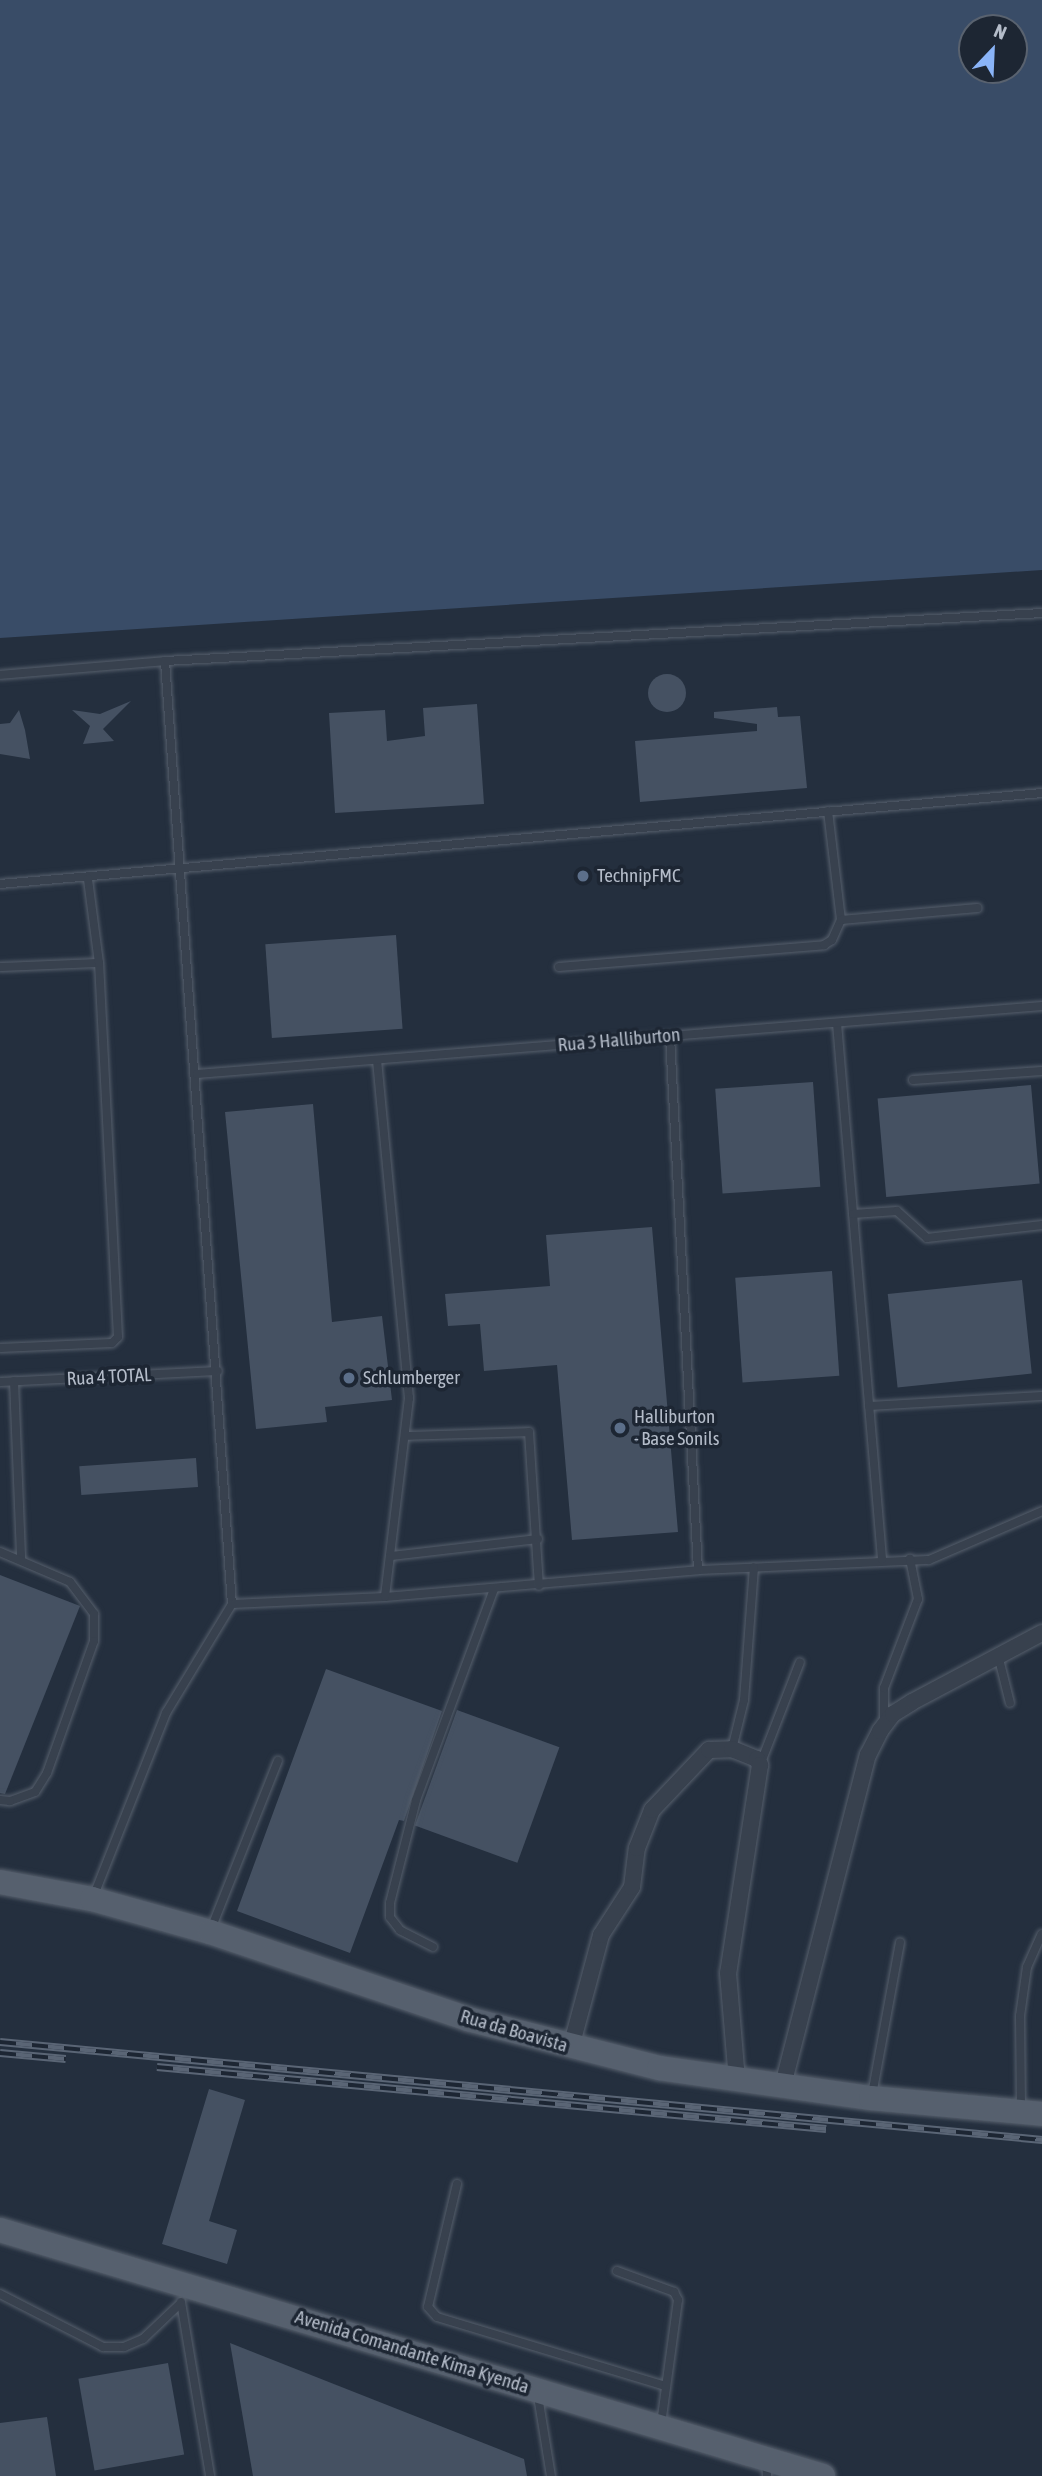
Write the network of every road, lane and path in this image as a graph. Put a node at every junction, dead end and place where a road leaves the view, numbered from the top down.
1 (1042, 613) edge
2 (165, 661) junction
3 (0, 675) edge
4 (1042, 793) edge
5 (828, 811) junction
6 (178, 870) junction
7 (88, 879) junction
8 (0, 884) edge
9 (977, 908) dead end
10 (841, 920) junction
11 (99, 963) junction
12 (0, 967) edge
13 (559, 967) dead end
14 (1042, 1006) edge
15 (837, 1023) junction
16 (670, 1036) junction
17 (377, 1060) junction
18 (1042, 1070) edge
19 (197, 1074) junction
20 (913, 1080) dead end
21 (853, 1214) junction
22 (1042, 1225) edge
23 (0, 1348) edge
24 (218, 1371) junction
25 (14, 1381) junction
26 (0, 1382) edge
27 (1042, 1396) edge
28 (869, 1406) junction
29 (405, 1436) junction
30 (1042, 1511) edge
31 (538, 1539) junction
32 (0, 1552) edge
33 (391, 1556) junction
34 (21, 1559) junction
35 (882, 1559) junction
36 (910, 1559) junction
37 (754, 1567) junction
38 (698, 1570) junction
39 (539, 1586) junction
40 (494, 1589) junction
41 (385, 1597) junction
42 (232, 1604) junction
43 (1042, 1633) edge
44 (999, 1659) junction
45 (800, 1662) dead end
46 (1010, 1703) dead end
47 (884, 1725) junction
48 (732, 1749) junction
49 (278, 1760) dead end
50 (760, 1765) junction
51 (0, 1800) edge
52 (0, 1882) edge
53 (92, 1899) junction
54 (210, 1932) junction
55 (1042, 1934) edge
56 (900, 1943) dead end
57 (433, 1947) dead end
58 (572, 2047) junction
59 (737, 2080) junction
60 (783, 2085) junction
61 (871, 2098) junction
62 (1031, 2113) edge
63 (457, 2185) dead end
64 (0, 2230) edge
65 (617, 2271) dead end
66 (180, 2292) junction
67 (0, 2294) edge
68 (666, 2386) junction
69 (537, 2389) junction
70 (661, 2427) junction
71 (766, 2467) edge
72 (210, 2476) edge
73 (551, 2476) edge
74 (823, 2476) edge

1 - 2 lane
2 - 3 lane
2 - 6 lane
4 - 5 lane
5 - 6 lane
5 - 10 lane
6 - 7 lane
6 - 19 lane
7 - 8 lane
7 - 11 lane
9 - 10 lane
10 - 13 lane
11 - 12 lane
11 - 23 lane
14 - 15 lane, Rua 3 Halliburton
15 - 16 lane, Rua 3 Halliburton
15 - 21 lane
16 - 17 lane, Rua 3 Halliburton
16 - 38 lane
17 - 19 lane, Rua 3 Halliburton
17 - 29 lane
18 - 20 lane
19 - 24 lane
21 - 22 lane
21 - 28 lane
24 - 25 lane, Rua 4 TOTAL
24 - 42 lane
25 - 26 lane, Rua 4 TOTAL
25 - 34 lane
27 - 28 lane
28 - 35 lane
29 - 31 lane
29 - 33 lane
30 - 36 lane
31 - 33 lane
31 - 39 lane
32 - 34 lane
33 - 41 lane
34 - 51 lane
35 - 36 lane
35 - 37 lane
36 - 47 lane
37 - 38 lane
37 - 48 lane
38 - 39 lane
39 - 40 lane
40 - 41 lane
40 - 57 lane
41 - 42 lane
42 - 53 lane
43 - 44 street
44 - 46 lane
44 - 47 street
45 - 50 lane
47 - 60 street
48 - 50 street
48 - 58 street
49 - 54 lane
50 - 59 street
52 - 53 main road, Rua da Boavista
53 - 54 main road, Rua da Boavista
54 - 58 main road, Rua da Boavista
55 - 62 lane
56 - 61 lane
58 - 59 main road, Rua da Boavista
59 - 60 main road, Rua da Boavista
60 - 61 main road, Rua da Boavista
61 - 62 main road, Rua da Boavista
63 - 68 lane
64 - 66 main road, Avenida Comandante Kima Kyenda
65 - 68 lane
66 - 67 lane
66 - 69 main road, Avenida Comandante Kima Kyenda
66 - 72 lane
68 - 70 lane
69 - 70 main road, Avenida Comandante Kima Kyenda
69 - 73 lane
70 - 71 main road, Avenida Comandante Kima Kyenda
71 - 74 main road, Avenida Comandante Kima Kyenda

